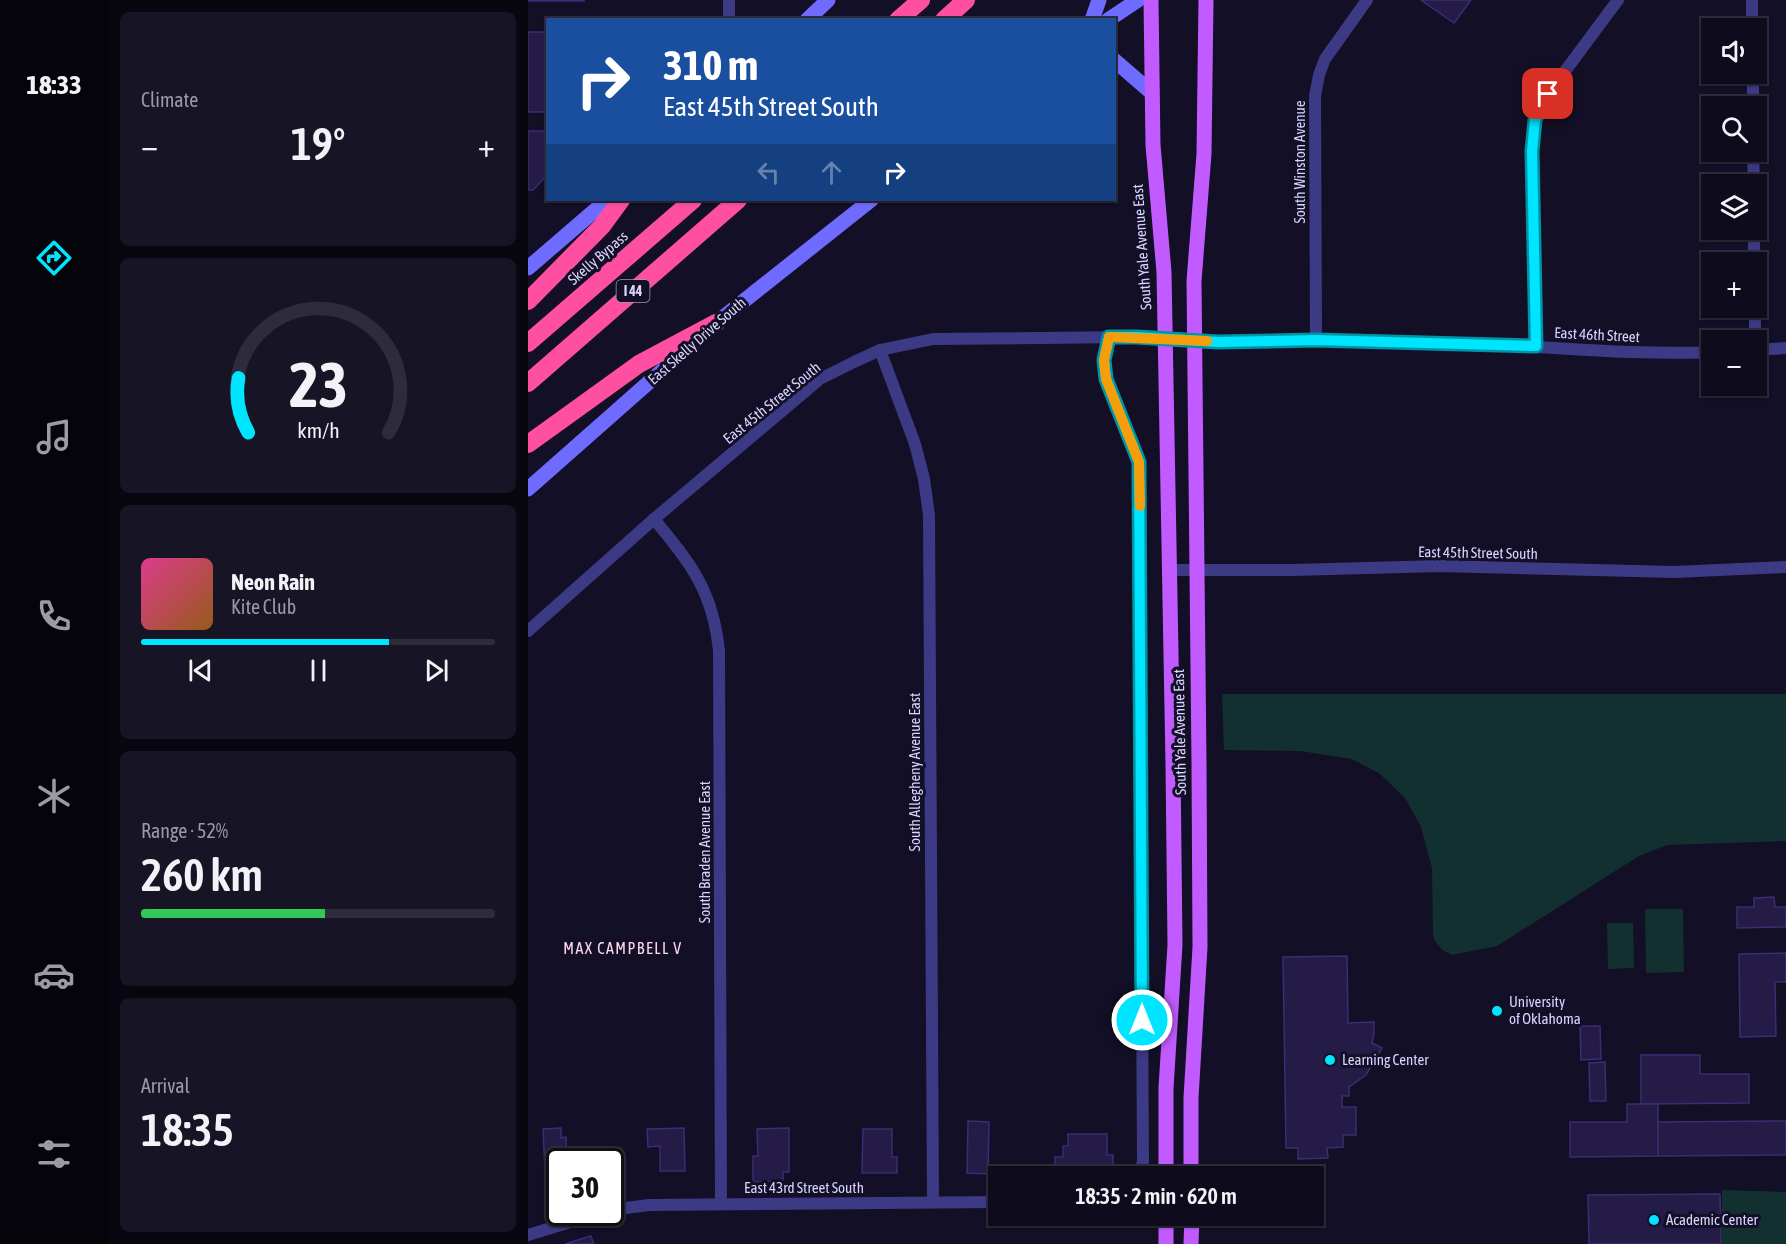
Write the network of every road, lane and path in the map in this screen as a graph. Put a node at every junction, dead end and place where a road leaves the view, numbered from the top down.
1 (729, 0) edge
2 (828, 0) edge
3 (921, 0) edge
4 (966, 0) edge
5 (1099, 0) edge
6 (1138, 0) edge
7 (1151, 0) edge
8 (1206, 0) edge
9 (1367, 0) edge
10 (1618, 0) edge
11 (1752, 0) edge
12 (729, 18) edge
13 (809, 18) edge
14 (900, 18) edge
15 (946, 18) edge
16 (1093, 18) edge
17 (1111, 18) edge
18 (1752, 18) edge
19 (1116, 62) edge
20 (1151, 92) junction
21 (606, 201) edge
22 (620, 201) edge
23 (692, 201) edge
24 (737, 201) edge
25 (870, 201) edge
26 (528, 268) edge
27 (528, 302) edge
28 (716, 323) junction
29 (1109, 337) junction
30 (1166, 339) junction
31 (1193, 340) junction
32 (1316, 340) junction
33 (528, 344) edge
34 (1536, 346) junction
35 (1786, 348) edge
36 (1767, 349) edge
37 (880, 350) junction
38 (1701, 352) edge
39 (528, 383) edge
40 (528, 444) edge
41 (528, 489) edge
42 (654, 519) junction
43 (1786, 567) edge
44 (1169, 570) junction
45 (1196, 570) junction
46 (528, 631) edge
47 (1199, 763) junction
48 (1173, 764) junction
49 (1142, 1166) edge
50 (1166, 1166) edge
51 (1191, 1166) edge
52 (933, 1202) junction
53 (988, 1202) edge
54 (721, 1204) junction
55 (624, 1208) edge
56 (557, 1226) edge
57 (1166, 1226) edge
58 (1192, 1226) edge
59 (528, 1235) edge
60 (1167, 1244) edge
61 (1191, 1244) edge

1 - 12 street
2 - 13 main road
3 - 14 highway
4 - 15 highway
5 - 16 main road
6 - 17 main road
7 - 20 main road, South Yale Avenue East
8 - 31 main road, South Yale Avenue East
9 - 32 street, South Winston Avenue
10 - 34 street
11 - 18 street
19 - 20 main road
20 - 30 main road, South Yale Avenue East
21 - 26 main road
22 - 27 highway
23 - 33 highway, Skelly Bypass / I 44
24 - 39 highway, I 44
25 - 28 main road, East Skelly Drive South
28 - 40 highway
28 - 41 main road, East Skelly Drive South
29 - 30 street, East 45th Street South
29 - 37 street, East 45th Street South
29 - 49 street
30 - 31 main road
30 - 44 main road, South Yale Avenue East
31 - 32 street, East 46th Street
31 - 45 main road, South Yale Avenue East
32 - 34 street, East 46th Street
34 - 38 street, East 46th Street
35 - 36 street
37 - 42 street, East 45th Street South
37 - 52 street, South Allegheny Avenue East
42 - 46 street, East 45th Street South
42 - 54 street, South Braden Avenue East
43 - 45 street, East 45th Street South
44 - 45 street, East 45th Street South
44 - 48 main road, South Yale Avenue East
45 - 47 main road, South Yale Avenue East
47 - 48 main road
47 - 51 main road, South Yale Avenue East
48 - 50 main road, South Yale Avenue East
52 - 53 street, East 43rd Street South
52 - 54 street, East 43rd Street South
54 - 55 street, East 43rd Street South
56 - 59 street
57 - 60 main road
58 - 61 main road

